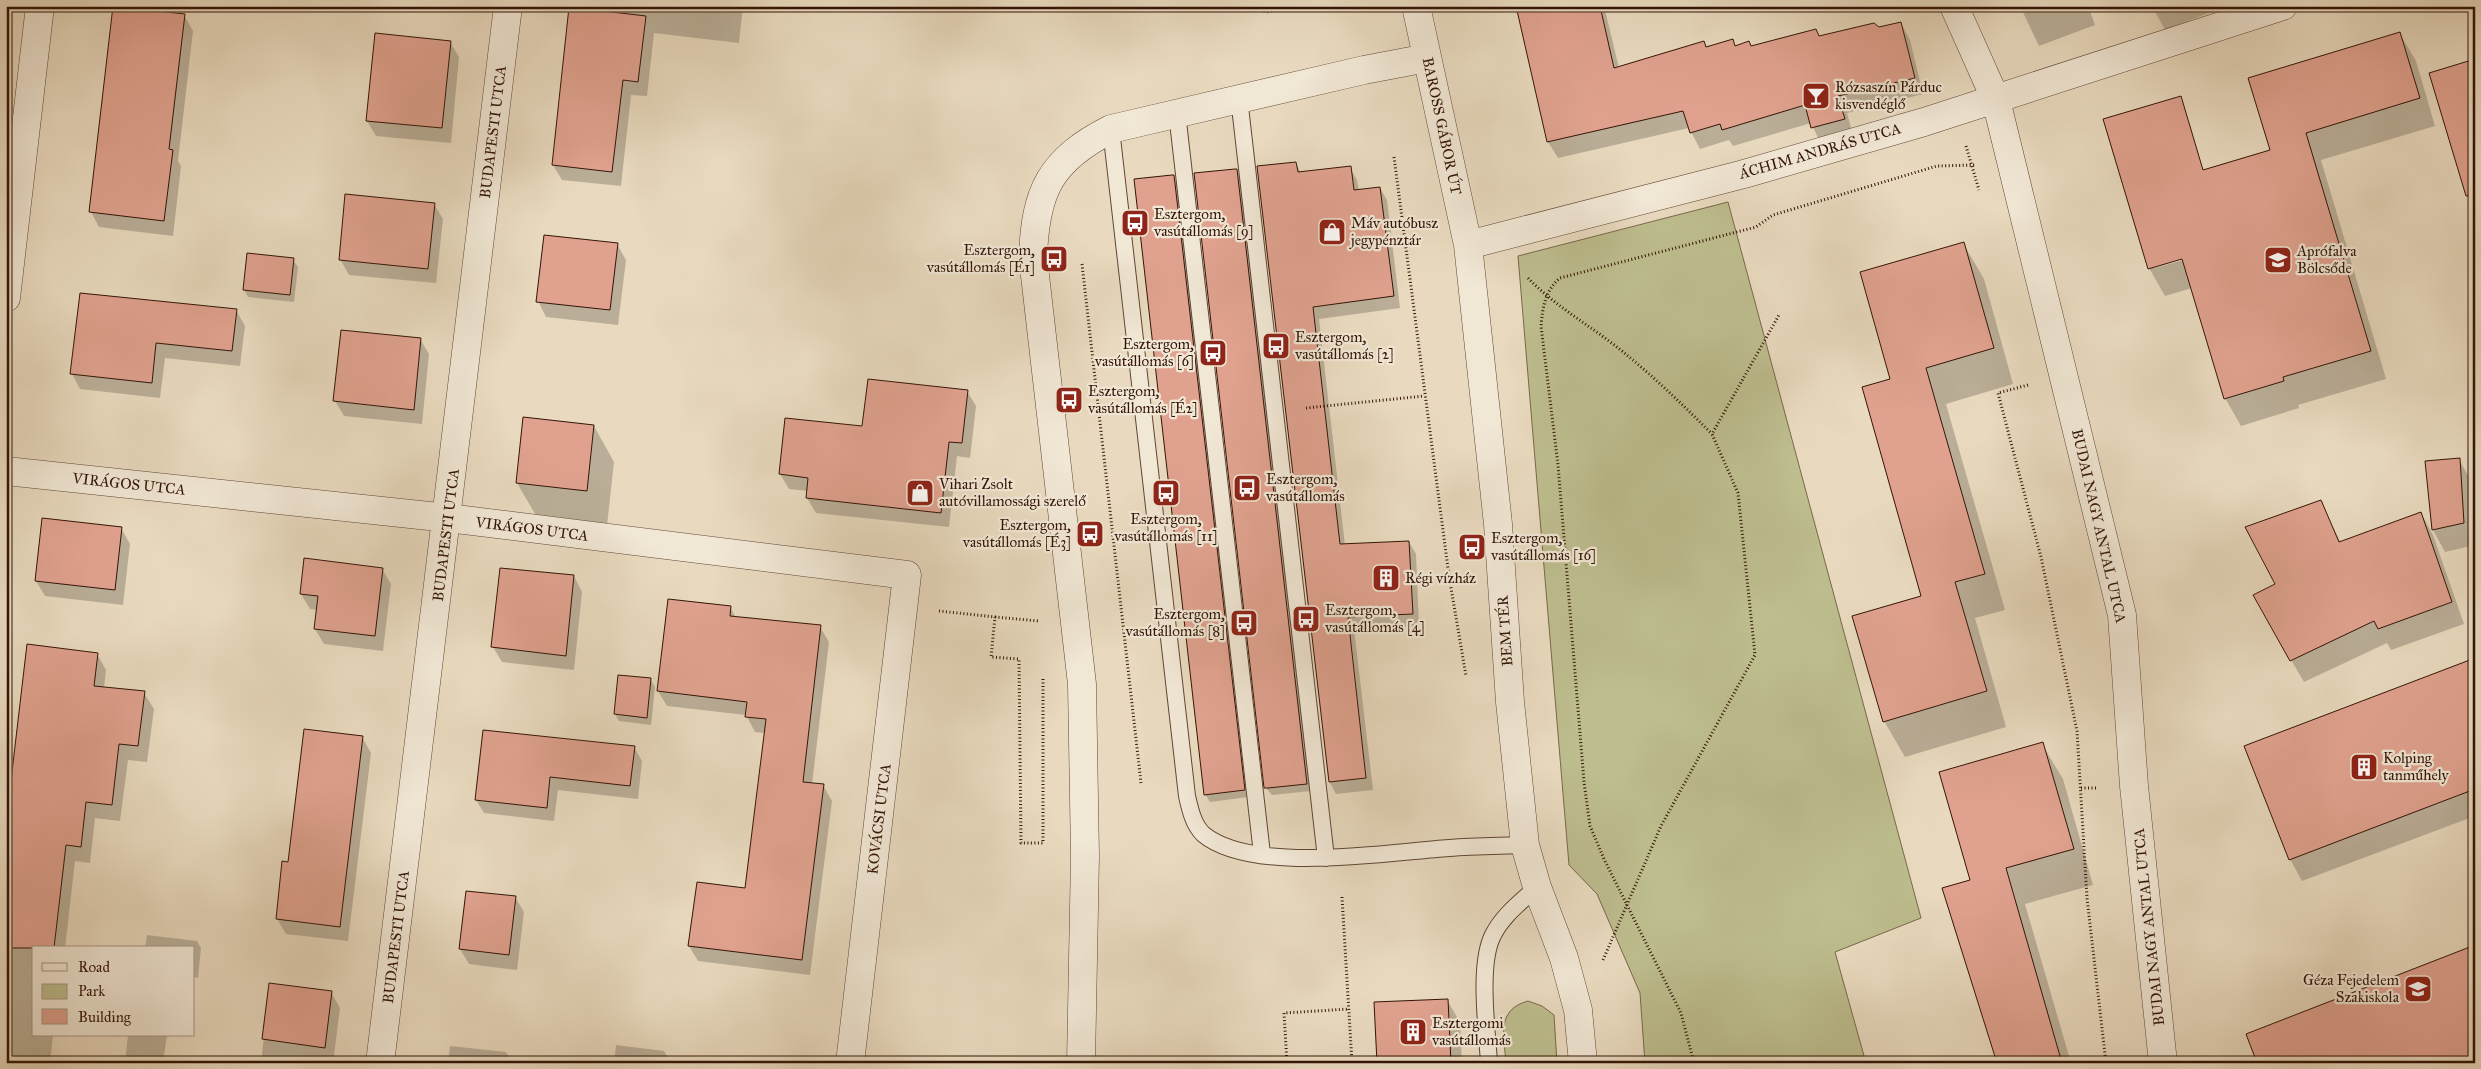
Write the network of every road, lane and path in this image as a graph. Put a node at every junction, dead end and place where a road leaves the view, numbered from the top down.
1 (40, 6) edge
2 (508, 6) edge
3 (1246, 6) edge
4 (1316, 6) edge
5 (1416, 6) edge
6 (1954, 6) edge
7 (2282, 6) edge
8 (1427, 58) junction
9 (1239, 98) junction
10 (1996, 100) junction
11 (1957, 111) junction
12 (1177, 113) junction
13 (1111, 129) junction
14 (2009, 153) junction
15 (1394, 157) dead end
16 (1972, 166) junction
17 (1980, 195) dead end
18 (1468, 245) junction
19 (1082, 264) dead end
20 (1528, 278) dead end
21 (1546, 297) junction
22 (6, 298) edge
23 (1779, 315) dead end
24 (2031, 384) dead end
25 (1424, 396) junction
26 (1306, 408) dead end
27 (1712, 434) junction
28 (6, 471) edge
29 (448, 518) junction
30 (907, 575) joint
31 (904, 608) junction
32 (995, 617) junction
33 (1042, 628) dead end
34 (1043, 674) dead end
35 (1466, 676) dead end
36 (1141, 783) dead end
37 (1525, 845) junction
38 (1262, 854) junction
39 (1326, 858) junction
40 (1537, 887) junction
41 (1342, 897) dead end
42 (1627, 905) junction
43 (1349, 1009) junction
44 (1578, 1010) junction
45 (380, 1063) edge
46 (850, 1063) edge
47 (1081, 1063) edge
48 (1287, 1063) edge
49 (1352, 1063) edge
50 (1489, 1063) edge
51 (1583, 1063) edge
52 (1694, 1063) edge
53 (2106, 1063) edge
54 (2163, 1063) edge

1 - 22 street
2 - 29 street, BUDAPESTI UTCA
3 - 4 path
5 - 8 street, BAROSS GÁBOR ÚT
6 - 10 street, BUDAI NAGY ANTAL UTCA
7 - 10 street, ÁCHIM ANDRÁS UTCA
8 - 9 street
8 - 18 street, BAROSS GÁBOR ÚT
9 - 12 street
9 - 39 lane
10 - 11 street, ÁCHIM ANDRÁS UTCA
10 - 14 street, BUDAI NAGY ANTAL UTCA
11 - 16 path
11 - 18 street, ÁCHIM ANDRÁS UTCA
12 - 13 street
12 - 38 lane
13 - 38 lane
13 - 47 street
14 - 16 path
14 - 54 street, BUDAI NAGY ANTAL UTCA
15 - 25 path
16 - 17 path
16 - 21 path
18 - 37 street, BEM TÉR
19 - 36 path
20 - 21 path
21 - 27 path
21 - 42 path
23 - 27 path
24 - 53 path
25 - 26 path
25 - 35 path
27 - 42 path
28 - 29 street, VIRÁGOS UTCA
29 - 30 street, VIRÁGOS UTCA
29 - 45 street, BUDAPESTI UTCA
30 - 31 street, KOVÁCSI UTCA
31 - 32 path
31 - 46 street, KOVÁCSI UTCA
32 - 33 path
32 - 34 path
37 - 39 lane
37 - 40 street, BEM TÉR
38 - 39 lane
40 - 44 street, BEM TÉR
40 - 50 lane
41 - 43 path
42 - 44 path
42 - 52 path
43 - 48 path
43 - 49 path
44 - 51 street, BEM TÉR

